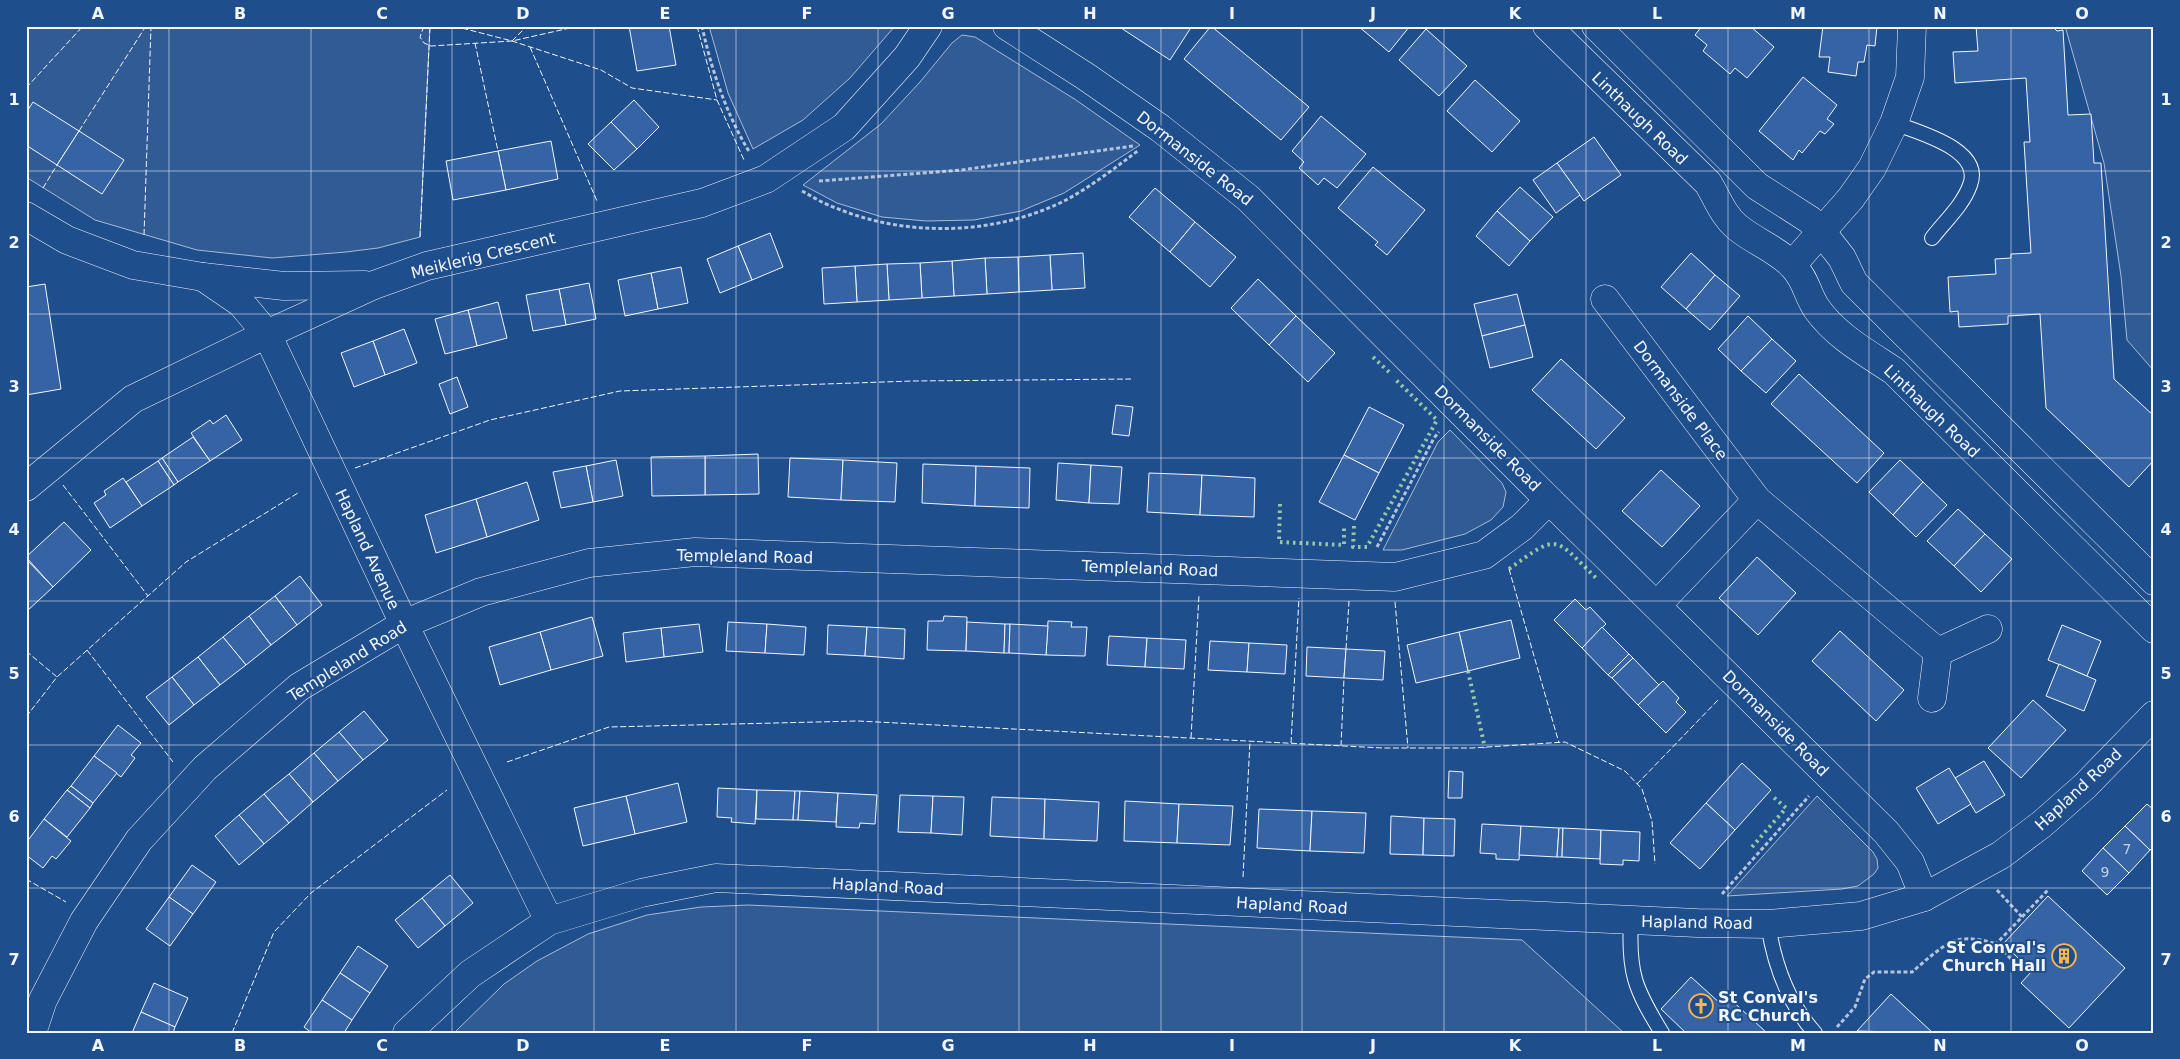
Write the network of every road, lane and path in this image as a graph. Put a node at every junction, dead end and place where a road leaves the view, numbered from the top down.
1 (702, 26) edge
2 (928, 26) edge
3 (1007, 26) edge
4 (1547, 26) edge
5 (1596, 26) edge
6 (1912, 26) edge
7 (1894, 123) junction
8 (753, 158) dead end
9 (817, 181) dead end
10 (794, 188) dead end
11 (26, 216) edge
12 (1821, 231) junction
13 (1932, 238) dead end
14 (1792, 265) junction
15 (203, 277) junction
16 (374, 285) junction
17 (1605, 300) dead end
18 (267, 334) junction
19 (1434, 438) dead end
20 (26, 488) edge
21 (1549, 500) junction
22 (1756, 500) junction
23 (1366, 576) junction
24 (2154, 581) edge
25 (1657, 605) junction
26 (404, 624) junction
27 (1988, 629) dead end
28 (2154, 629) edge
29 (1938, 652) junction
30 (1932, 698) dead end
31 (2154, 715) edge
32 (1828, 774) junction
33 (1992, 884) dead end
34 (2048, 890) dead end
35 (1924, 896) junction
36 (2022, 917) junction
37 (1631, 920) junction
38 (549, 921) junction
39 (1697, 923) junction
40 (1768, 924) junction
41 (1996, 944) junction
42 (2020, 968) dead end
43 (32, 1033) edge
44 (407, 1033) edge
45 (1662, 1033) edge
46 (1815, 1033) edge
47 (1832, 1033) edge

1 - 8 path
2 - 16 street, Meiklerig Crescent
3 - 21 street, Dormanside Road
4 - 14 street, Linthaugh Road
5 - 12 street, Linthaugh Road
6 - 7 street
7 - 12 street
7 - 13 lane
9 - 10 path
11 - 15 street
12 - 14 street
12 - 24 street, Linthaugh Road
14 - 28 street, Linthaugh Road
15 - 16 street
15 - 18 street, Hapland Avenue
16 - 18 street, Meiklerig Crescent
17 - 22 street, Dormanside Place
18 - 20 street, Meiklerig Crescent
18 - 26 street, Hapland Avenue
19 - 23 path
21 - 23 street, Templeland Road
21 - 25 street, Dormanside Road
22 - 25 street
22 - 29 street, Dormanside Place
23 - 26 street, Templeland Road
25 - 32 street, Dormanside Road
26 - 38 street, Hapland Avenue
26 - 43 street, Templeland Road
27 - 29 street
29 - 30 street
31 - 35 street, Hapland Road
32 - 35 street, Dormanside Road
32 - 39 path
33 - 36 path
34 - 36 path
35 - 40 street, Hapland Road
36 - 41 path
37 - 38 street, Hapland Road
37 - 39 street, Hapland Road
37 - 45 lane
38 - 44 street, Hapland Road
39 - 40 street, Hapland Road
40 - 46 lane
41 - 42 path
41 - 47 path

